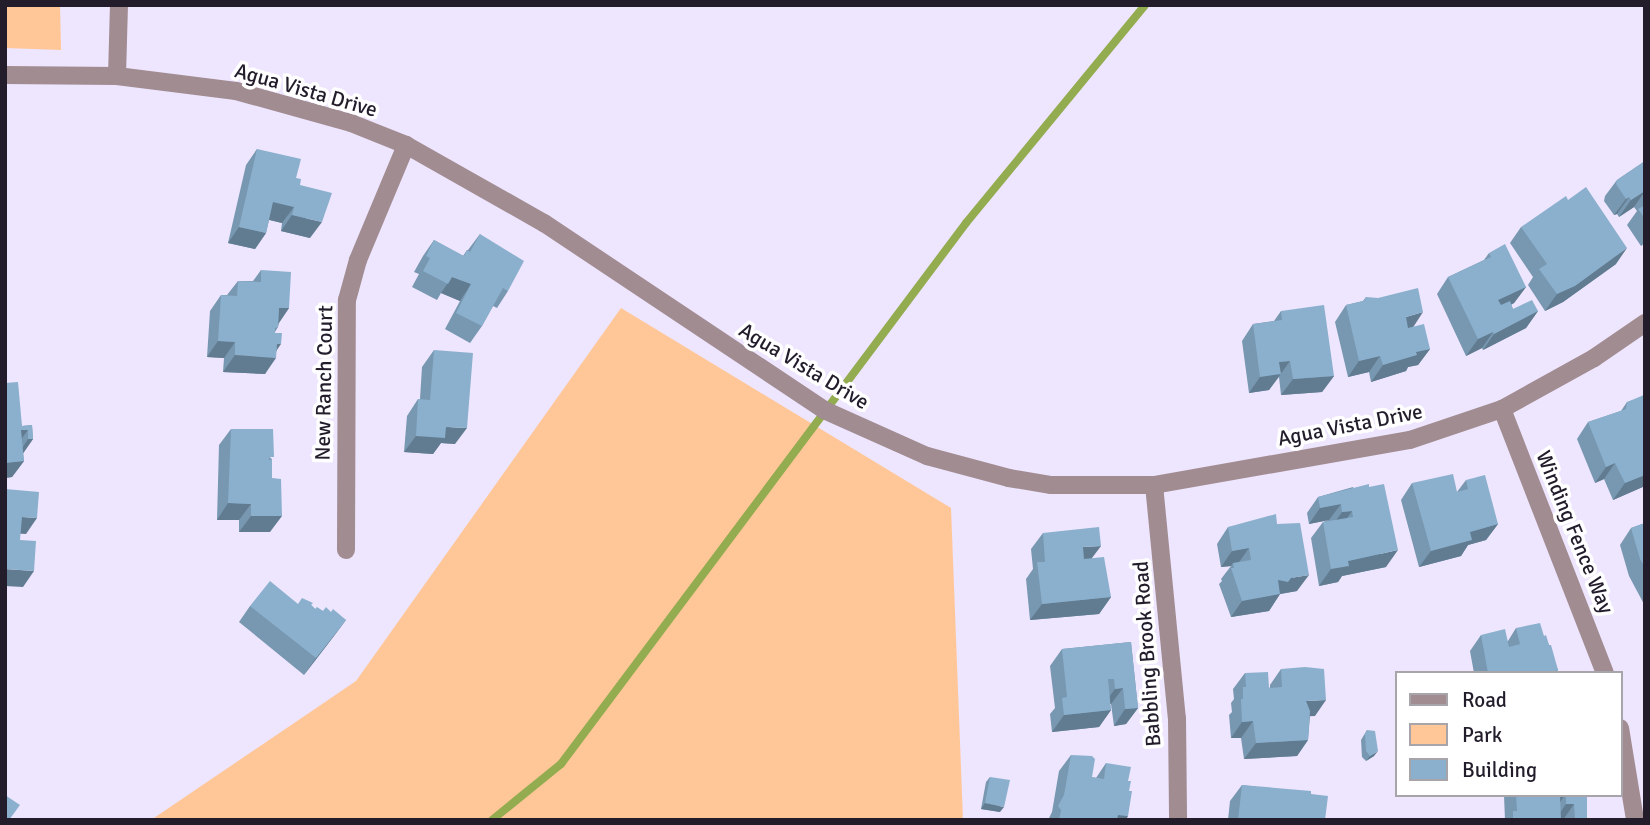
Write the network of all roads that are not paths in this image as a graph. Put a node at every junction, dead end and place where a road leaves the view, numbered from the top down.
1 (119, 5) edge
2 (5, 75) edge
3 (117, 76) junction
4 (406, 145) junction
5 (1645, 323) edge
6 (1502, 409) junction
7 (1154, 485) junction
8 (346, 550) dead end
9 (1604, 671) edge
10 (1622, 739) edge
11 (1178, 820) edge
12 (1635, 820) edge

1 - 3 street
2 - 3 street, Agua Vista Drive
3 - 4 street, Agua Vista Drive
4 - 7 street, Agua Vista Drive
4 - 8 street, New Ranch Court
5 - 6 street, Agua Vista Drive
6 - 7 street, Agua Vista Drive
6 - 9 street, Winding Fence Way
7 - 11 street, Babbling Brook Road
10 - 12 street

